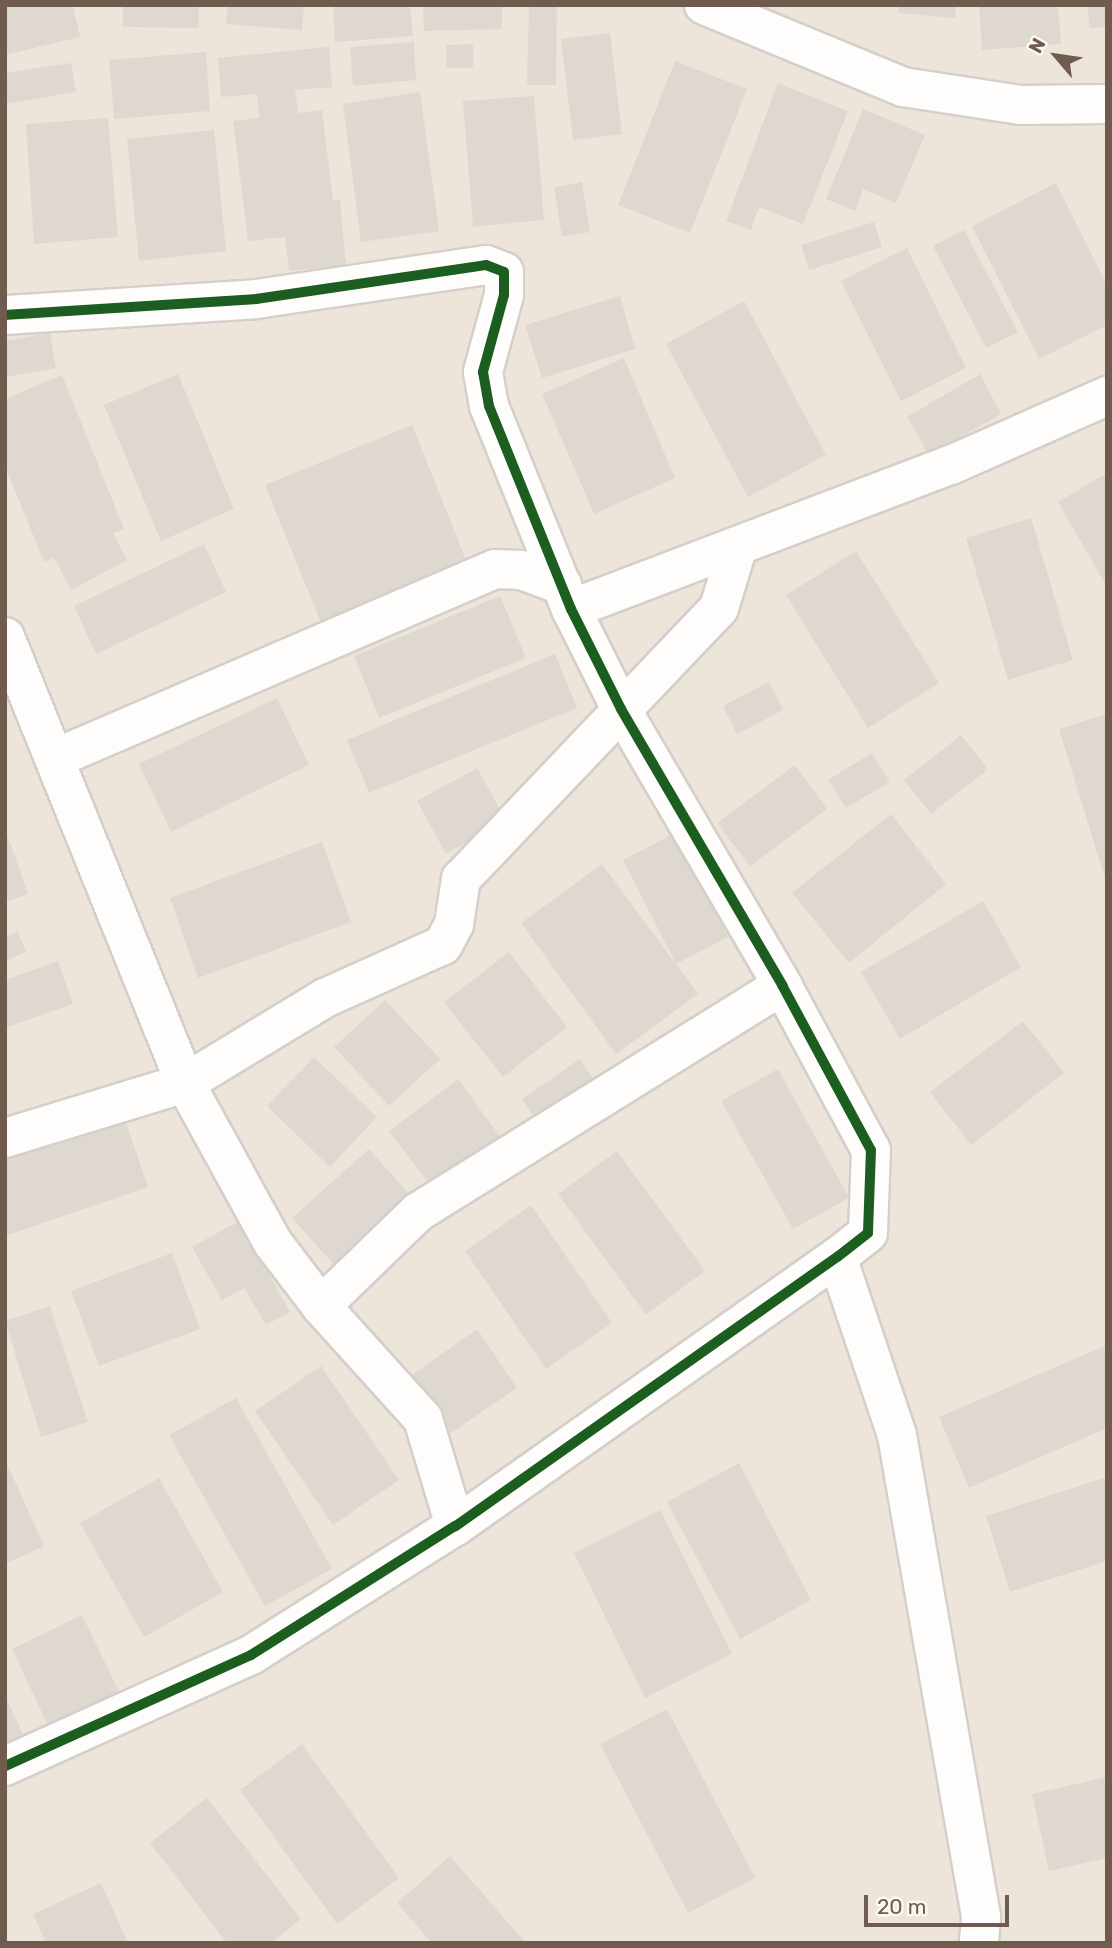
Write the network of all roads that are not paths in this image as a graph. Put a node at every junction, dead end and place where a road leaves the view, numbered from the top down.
1 (704, 5) edge
2 (1107, 104) edge
3 (5, 315) edge
4 (1107, 396) edge
5 (738, 546) junction
6 (566, 597) junction
7 (5, 637) edge
8 (621, 709) junction
9 (56, 758) junction
10 (782, 985) junction
11 (185, 1083) junction
12 (5, 1138) edge
13 (837, 1257) junction
14 (321, 1306) junction
15 (455, 1526) junction
16 (5, 1766) edge
17 (979, 1943) edge

1 - 2 street
3 - 6 street
4 - 5 street
5 - 6 street
5 - 8 street
6 - 8 street
6 - 9 street
7 - 9 street
8 - 10 street
8 - 11 street
9 - 11 street
10 - 13 street
10 - 14 street
11 - 12 street
11 - 14 street
13 - 15 street
13 - 17 street
14 - 15 street
15 - 16 street

